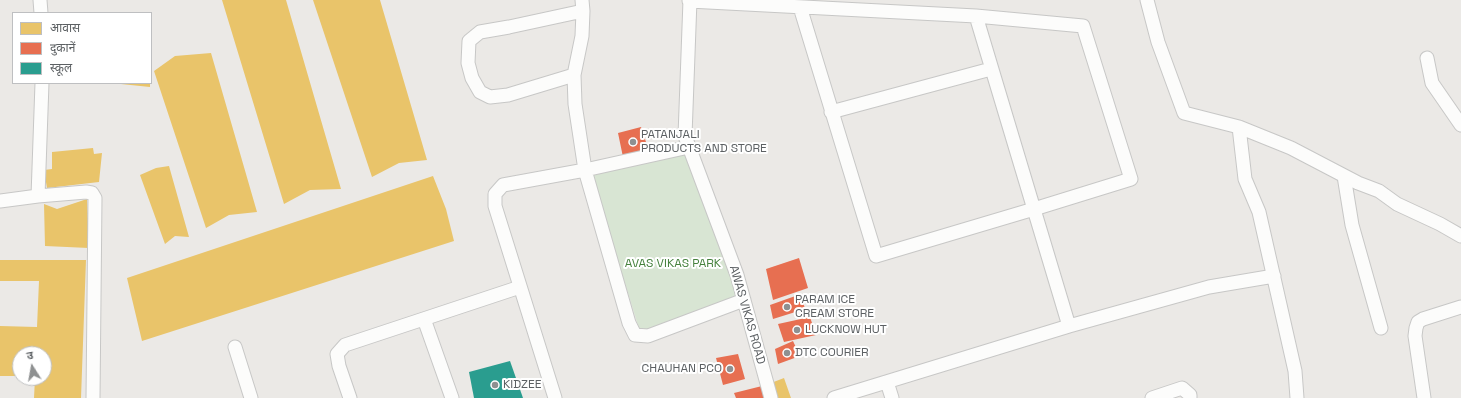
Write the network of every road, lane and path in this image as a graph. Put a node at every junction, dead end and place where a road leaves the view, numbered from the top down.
1 (40, 0) edge
2 (690, 0) edge
3 (1147, 0) edge
4 (583, 5) edge
5 (800, 7) junction
6 (41, 12) edge
7 (976, 16) junction
8 (1427, 58) dead end
9 (991, 69) junction
10 (574, 75) junction
11 (42, 84) edge
12 (831, 112) junction
13 (1461, 125) edge
14 (1239, 127) junction
15 (689, 147) junction
16 (585, 170) junction
17 (1344, 176) junction
18 (38, 196) junction
19 (0, 201) edge
20 (1034, 209) junction
21 (1461, 236) edge
22 (1274, 276) junction
23 (520, 287) junction
24 (744, 300) junction
25 (1461, 307) edge
26 (424, 319) junction
27 (1069, 326) junction
28 (1381, 328) dead end
29 (235, 347) dead end
30 (887, 382) junction
31 (93, 398) edge
32 (251, 398) edge
33 (350, 398) edge
34 (452, 398) edge
35 (555, 398) edge
36 (771, 398) edge
37 (834, 398) edge
38 (892, 398) edge
39 (1152, 398) edge
40 (1190, 398) edge
41 (1297, 398) edge
42 (1424, 398) edge

1 - 6 street
2 - 5 street
2 - 15 street, AWAS VIKAS ROAD
3 - 14 street
4 - 10 street
4 - 10 street
5 - 7 street
5 - 12 street
7 - 9 street
7 - 20 street
8 - 13 street
9 - 12 street
9 - 20 street
10 - 16 street
11 - 18 street
12 - 20 street
14 - 17 street
14 - 22 street
15 - 16 street
15 - 24 street, AWAS VIKAS ROAD
16 - 23 street
16 - 24 street
17 - 21 street
17 - 28 street
18 - 19 street
18 - 31 street
20 - 27 street
22 - 27 street
22 - 41 street
23 - 26 street
23 - 35 street
24 - 36 street, AWAS VIKAS ROAD
25 - 42 street
26 - 33 street
26 - 34 street
27 - 30 street
29 - 32 street
30 - 37 street
30 - 38 street
39 - 40 street

